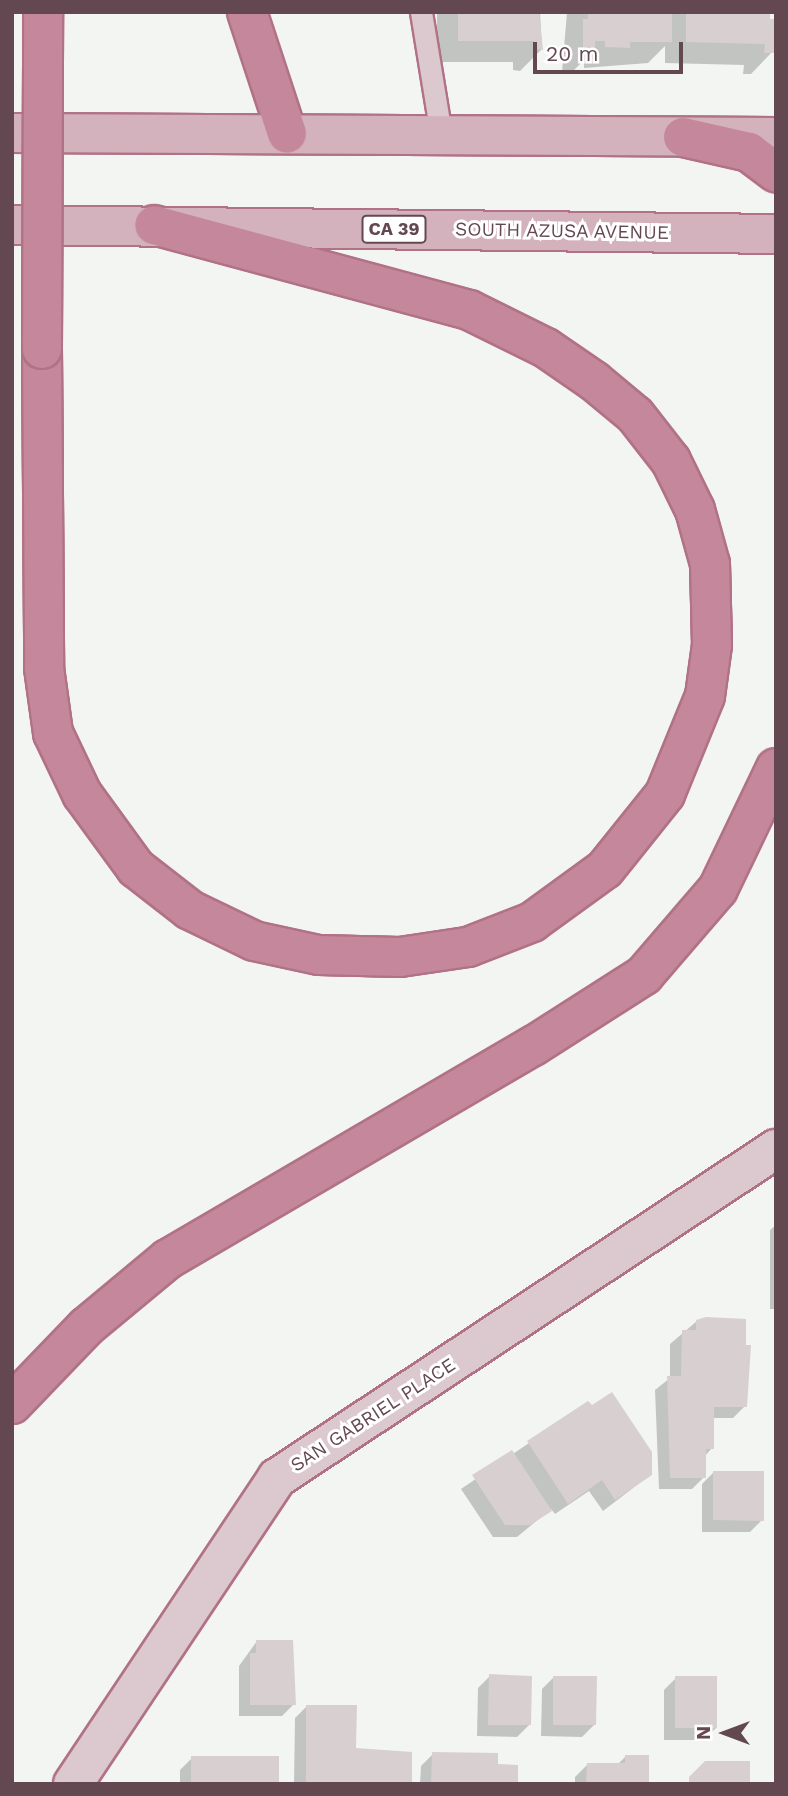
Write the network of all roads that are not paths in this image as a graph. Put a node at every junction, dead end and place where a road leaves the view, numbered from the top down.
1 (43, 12) edge
2 (247, 12) edge
3 (421, 12) edge
4 (12, 133) edge
5 (287, 134) junction
6 (441, 134) junction
7 (682, 136) junction
8 (776, 137) edge
9 (776, 172) edge
10 (12, 225) edge
11 (154, 225) junction
12 (776, 234) edge
13 (776, 768) edge
14 (776, 1149) edge
15 (12, 1404) edge
16 (73, 1784) edge

1 - 11 highway, bridge
2 - 5 highway
3 - 6 lane
4 - 5 main road
5 - 6 main road
6 - 7 main road
7 - 8 main road
7 - 9 highway
10 - 11 main road, SOUTH AZUSA AVENUE / CA 39
11 - 12 main road, SOUTH AZUSA AVENUE / CA 39
13 - 15 highway
14 - 16 street, SAN GABRIEL PLACE

